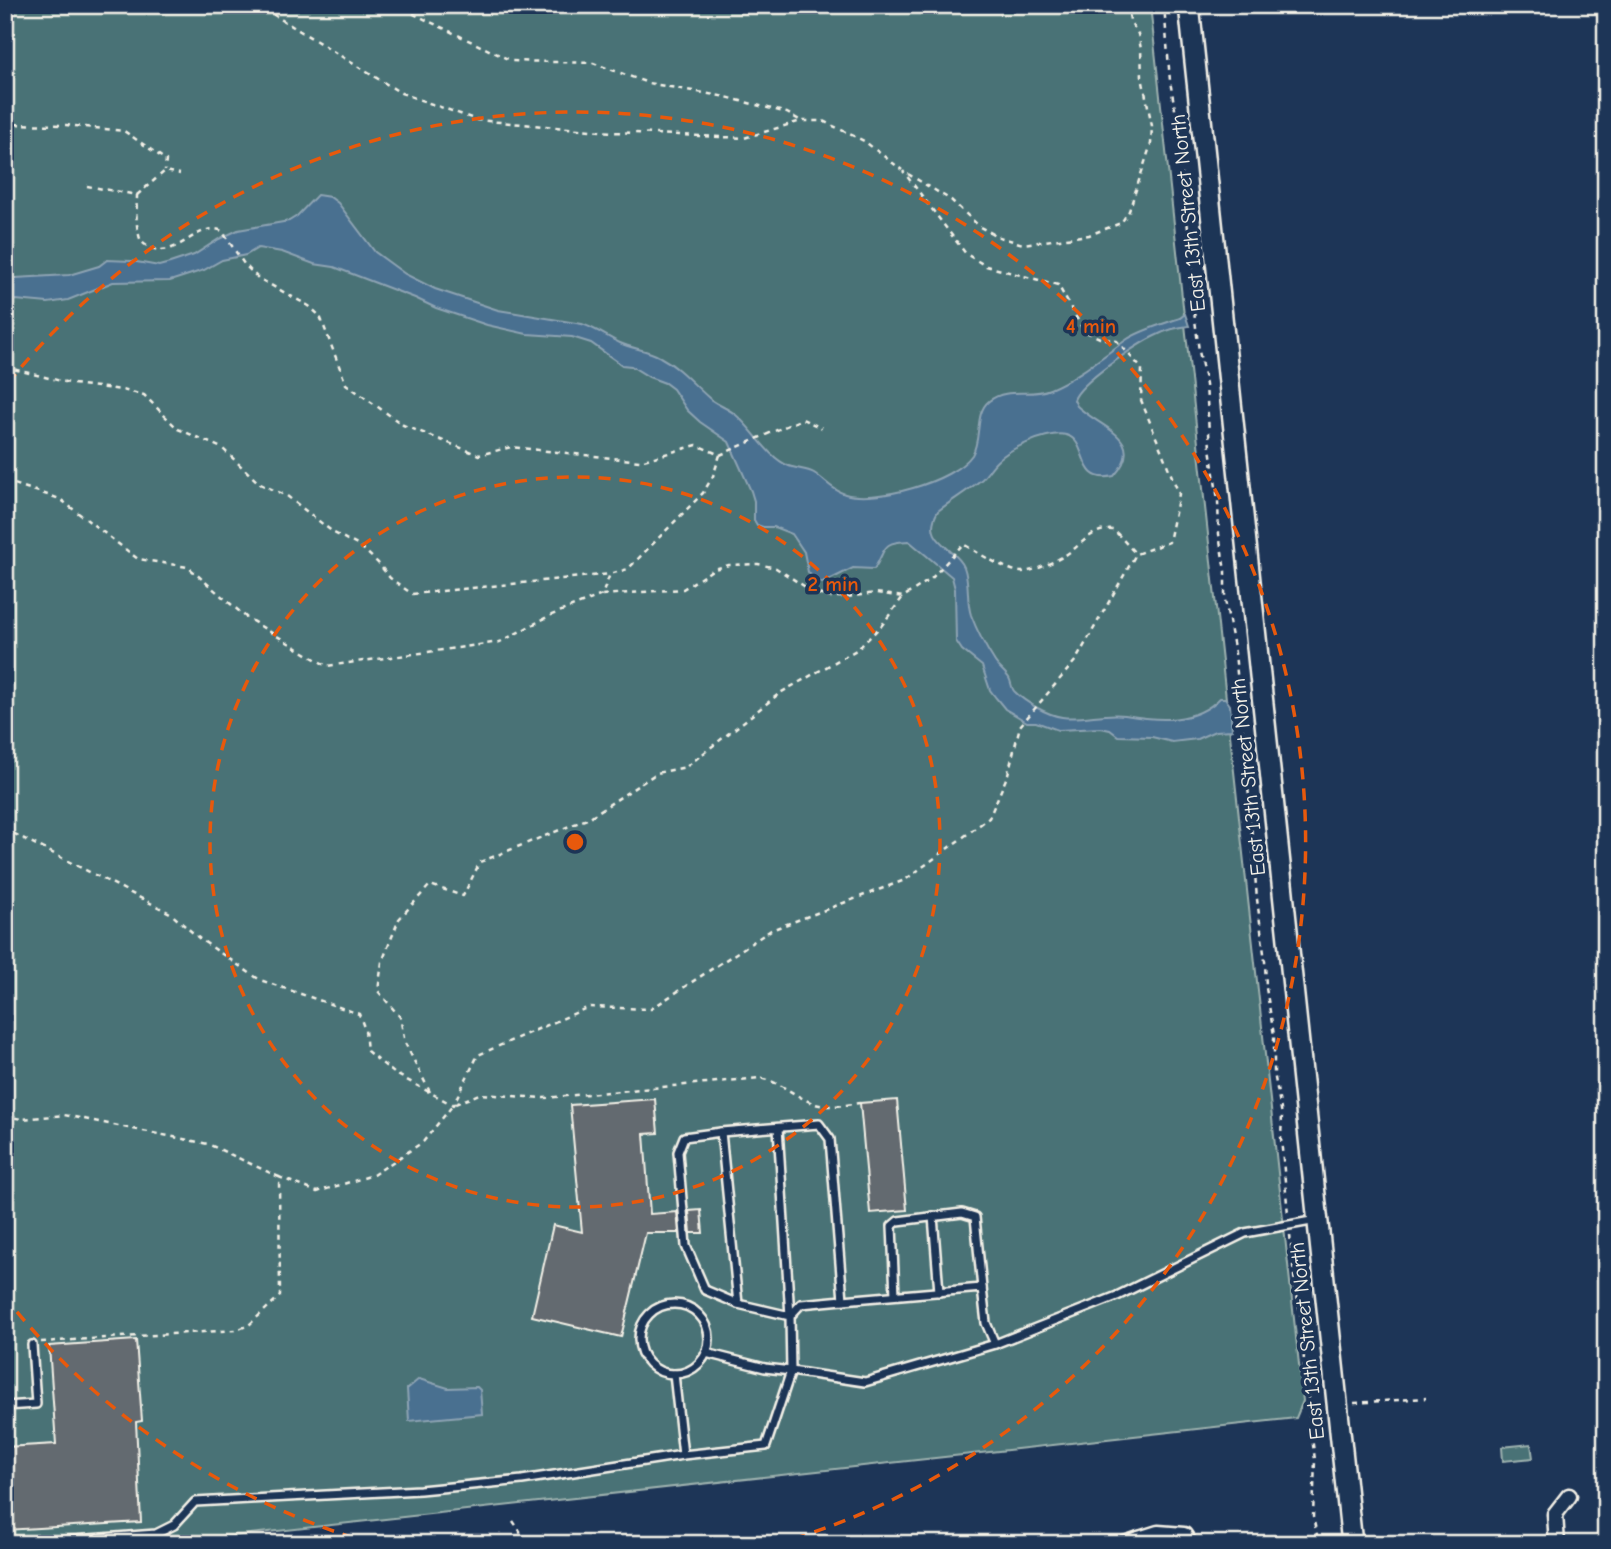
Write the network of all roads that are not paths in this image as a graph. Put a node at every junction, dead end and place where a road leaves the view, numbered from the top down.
1 (1189, 5) edge
2 (778, 1128) junction
3 (721, 1132) junction
4 (933, 1216) junction
5 (1317, 1220) junction
6 (982, 1288) junction
7 (939, 1292) junction
8 (895, 1295) junction
9 (842, 1300) junction
10 (738, 1304) junction
11 (790, 1315) junction
12 (32, 1345) road end
13 (995, 1345) junction
14 (706, 1353) junction
15 (791, 1371) junction
16 (674, 1374) junction
17 (5, 1406) edge
18 (683, 1455) junction
19 (1569, 1496) dead end
20 (1135, 1542) edge
21 (22, 1544) edge
22 (1190, 1544) edge
23 (1352, 1544) edge
24 (1558, 1544) edge

1 - 5 main road, East 13th Street North
2 - 3 lane
2 - 9 lane
2 - 11 lane
3 - 10 lane
3 - 10 lane
4 - 6 lane
4 - 7 lane
4 - 8 lane
5 - 13 lane
5 - 23 main road, East 13th Street North
6 - 7 lane
6 - 13 lane
7 - 8 lane
8 - 9 lane
9 - 11 lane
10 - 11 lane
11 - 15 lane
12 - 17 lane
13 - 15 lane
14 - 15 lane
14 - 16 lane
14 - 16 lane
15 - 18 lane
16 - 18 lane
18 - 21 lane
19 - 24 street
20 - 22 street

